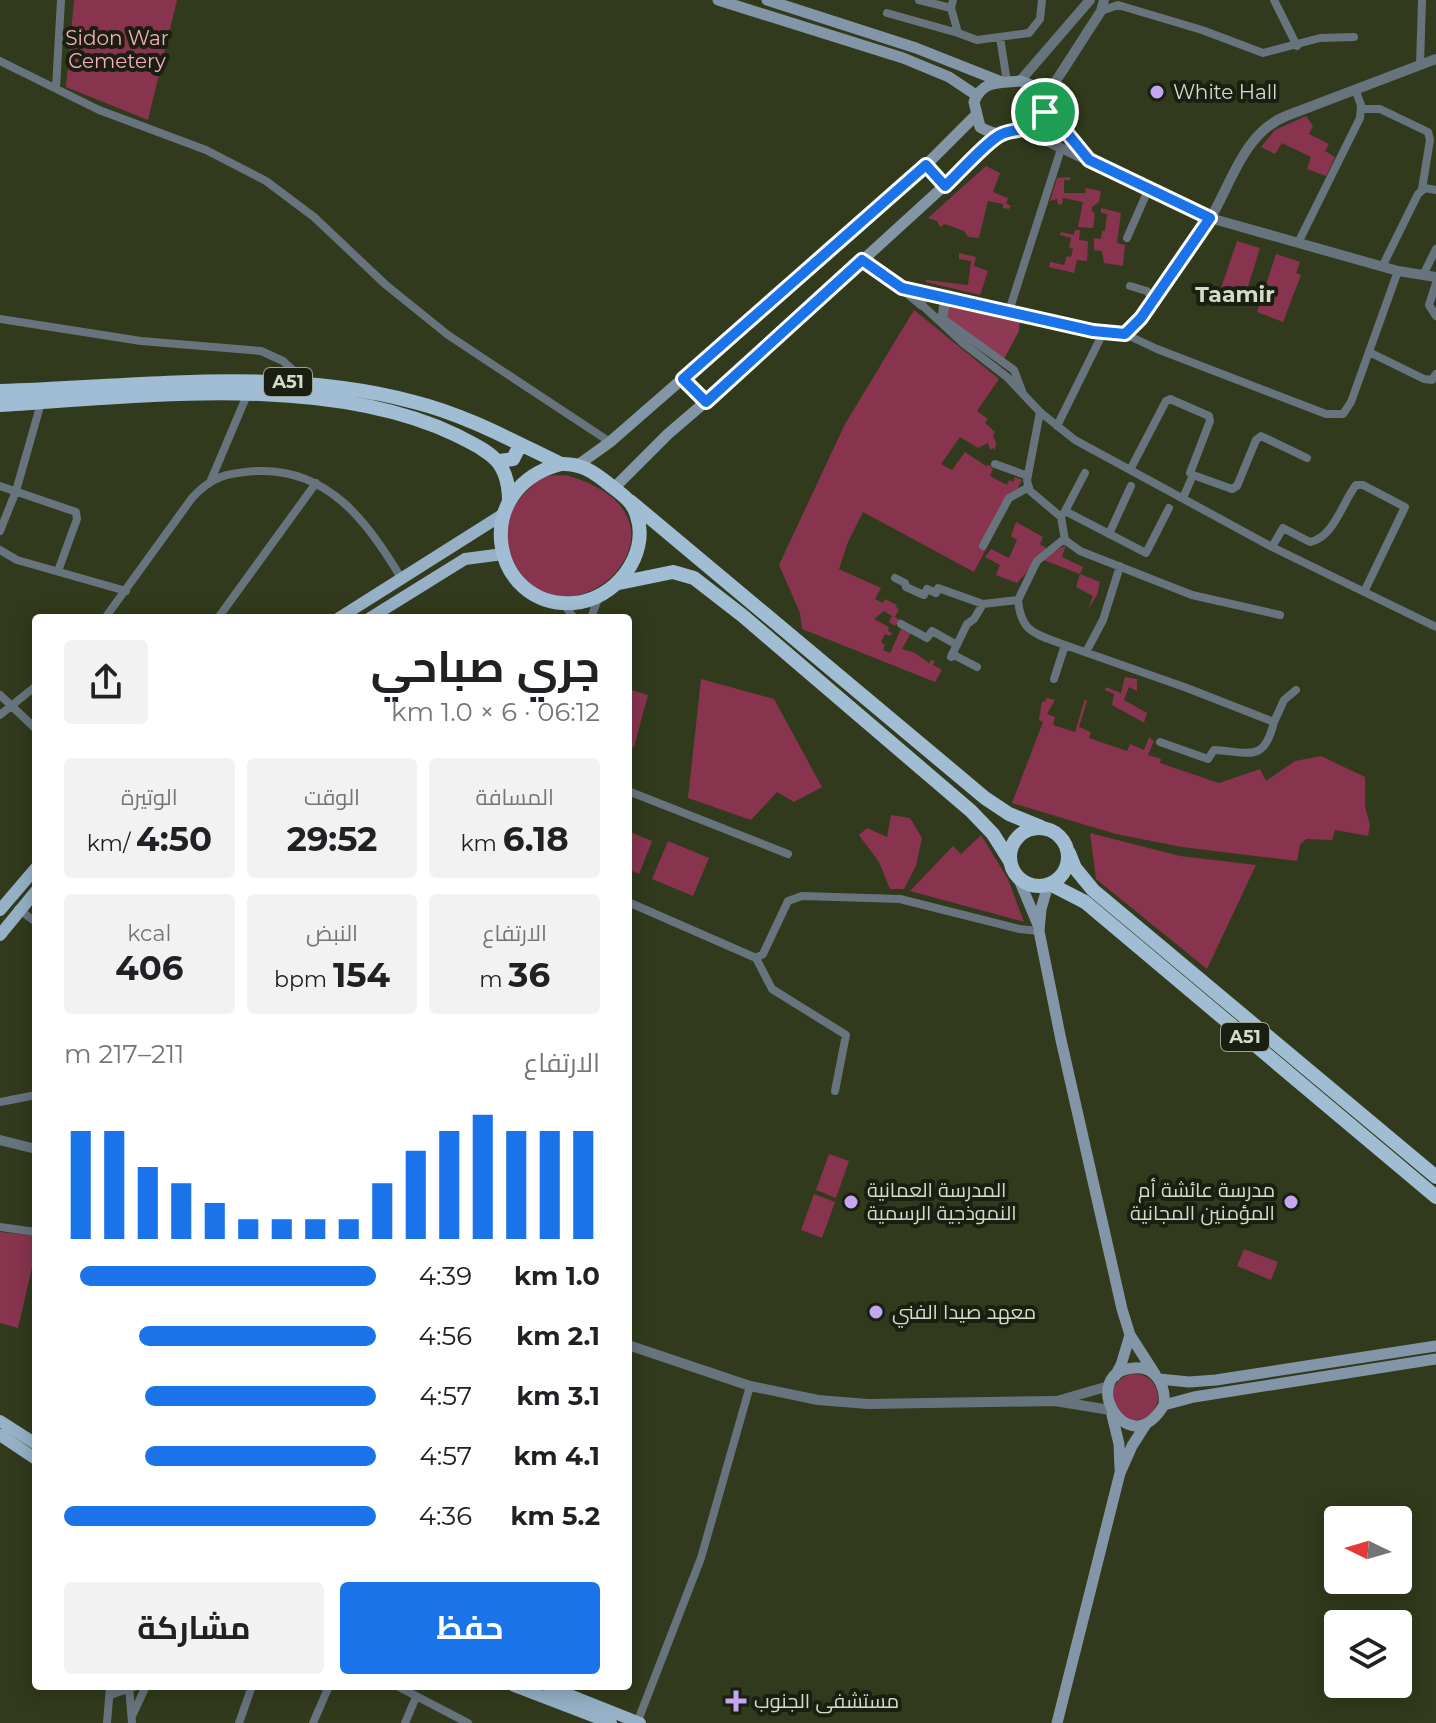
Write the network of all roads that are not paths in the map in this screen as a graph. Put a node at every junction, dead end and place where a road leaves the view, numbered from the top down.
1 (61, 0) edge
2 (718, 0) edge
3 (767, 0) edge
4 (919, 0) edge
5 (1042, 0) edge
6 (1090, 0) edge
7 (1274, 0) edge
8 (1422, 0) edge
9 (952, 4) edge
10 (1102, 5) edge
11 (887, 13) dead end
12 (958, 33) junction
13 (1000, 37) junction
14 (1354, 37) dead end
15 (1297, 46) junction
16 (1436, 59) edge
17 (0, 61) edge
18 (958, 64) junction
19 (1420, 65) junction
20 (949, 77) junction
21 (1010, 82) junction
22 (56, 88) junction
23 (1355, 89) junction
24 (976, 95) junction
25 (1045, 98) junction
26 (1362, 109) junction
27 (1045, 112) junction
28 (975, 116) junction
29 (1025, 131) junction
30 (1001, 134) junction
31 (1061, 149) junction
32 (1089, 160) junction
33 (926, 165) junction
34 (945, 186) junction
35 (1149, 188) junction
36 (1422, 189) junction
37 (1436, 190) edge
38 (1210, 218) junction
39 (1127, 238) dead end
40 (1298, 243) junction
41 (1436, 249) edge
42 (862, 260) junction
43 (1382, 267) junction
44 (1398, 271) junction
45 (1423, 275) junction
46 (1436, 280) edge
47 (1130, 286) dead end
48 (902, 288) junction
49 (950, 298) junction
50 (1154, 301) junction
51 (922, 305) junction
52 (1009, 311) junction
53 (1436, 316) edge
54 (0, 319) edge
55 (942, 319) junction
56 (1103, 333) junction
57 (1125, 334) junction
58 (1369, 352) junction
59 (1436, 374) edge
60 (683, 379) junction
61 (300, 382) junction
62 (0, 391) edge
63 (1023, 392) junction
64 (247, 395) junction
65 (706, 402) junction
66 (41, 403) junction
67 (0, 405) edge
68 (1040, 412) junction
69 (1057, 426) junction
70 (610, 442) junction
71 (517, 443) junction
72 (1307, 458) dead end
73 (500, 461) junction
74 (561, 464) junction
75 (995, 464) dead end
76 (578, 465) junction
77 (1130, 470) junction
78 (1085, 473) dead end
79 (1193, 475) junction
80 (1028, 476) junction
81 (211, 480) junction
82 (316, 483) junction
83 (0, 486) edge
84 (1131, 486) dead end
85 (1029, 487) junction
86 (614, 488) junction
87 (16, 491) junction
88 (1183, 498) junction
89 (509, 499) junction
90 (630, 501) junction
91 (1169, 508) dead end
92 (1063, 514) junction
93 (502, 515) junction
94 (0, 531) edge
95 (1109, 534) junction
96 (1064, 539) junction
97 (983, 546) dead end
98 (1272, 547) junction
99 (0, 550) edge
100 (503, 554) junction
101 (1120, 566) junction
102 (58, 571) junction
103 (401, 578) junction
104 (895, 578) dead end
105 (619, 583) junction
106 (126, 591) junction
107 (1364, 592) junction
108 (599, 596) junction
109 (1018, 600) junction
110 (563, 603) junction
111 (983, 604) junction
112 (108, 614) edge
113 (221, 614) edge
114 (345, 614) edge
115 (376, 614) edge
116 (571, 614) edge
117 (592, 614) edge
118 (1280, 615) dead end
119 (901, 624) dead end
120 (1436, 627) edge
121 (1065, 645) junction
122 (953, 652) junction
123 (1086, 652) junction
124 (977, 667) dead end
125 (1054, 679) dead end
126 (32, 689) edge
127 (1296, 690) dead end
128 (0, 695) edge
129 (10, 705) junction
130 (0, 715) edge
131 (1274, 722) junction
132 (32, 725) edge
133 (1160, 742) dead end
134 (632, 793) edge
135 (1041, 827) junction
136 (1069, 853) junction
137 (788, 854) dead end
138 (1010, 861) junction
139 (32, 873) edge
140 (1018, 877) junction
141 (1049, 885) junction
142 (32, 895) edge
143 (632, 904) edge
144 (18, 909) junction
145 (0, 910) edge
146 (32, 919) edge
147 (1039, 929) junction
148 (0, 935) edge
149 (756, 958) junction
150 (835, 1091) dead end
151 (32, 1096) edge
152 (0, 1102) edge
153 (0, 1140) edge
154 (32, 1148) edge
155 (1436, 1177) edge
156 (1436, 1197) edge
157 (0, 1227) edge
158 (32, 1231) edge
159 (1130, 1335) junction
160 (632, 1346) edge
161 (1436, 1346) edge
162 (1436, 1359) edge
163 (1157, 1376) junction
164 (1111, 1383) junction
165 (750, 1386) junction
166 (1055, 1401) junction
167 (1164, 1405) junction
168 (1111, 1412) junction
169 (0, 1421) edge
170 (1146, 1424) junction
171 (0, 1435) edge
172 (32, 1441) edge
173 (32, 1456) edge
174 (1120, 1473) junction
175 (110, 1690) edge
176 (132, 1690) edge
177 (144, 1690) edge
178 (251, 1690) edge
179 (327, 1690) edge
180 (404, 1690) edge
181 (524, 1690) edge
182 (557, 1690) edge
183 (416, 1697) junction
184 (132, 1720) edge
185 (107, 1723) edge
186 (239, 1723) edge
187 (313, 1723) edge
188 (405, 1723) edge
189 (468, 1723) edge
190 (611, 1723) edge
191 (638, 1723) edge
192 (1057, 1723) edge

1 - 22 street
2 - 20 main road
3 - 18 main road
4 - 9 street
5 - 13 street
6 - 21 street
7 - 15 street
8 - 19 street
9 - 12 street
10 - 15 street
10 - 25 street
11 - 12 street
12 - 13 street
13 - 21 street
14 - 15 street
16 - 19 street
17 - 22 street
18 - 20 main road
18 - 21 main road
19 - 23 street
20 - 24 main road
21 - 24 main road
21 - 25 main road
22 - 70 street
23 - 26 street
23 - 38 street
24 - 28 main road
25 - 27 main road
26 - 36 street
26 - 40 street
27 - 29 main road
27 - 32 street
28 - 30 main road
28 - 33 main road
29 - 30 main road
29 - 31 street
30 - 34 main road
31 - 32 street
31 - 52 street
32 - 35 street
33 - 34 main road
33 - 60 main road
34 - 42 main road
35 - 38 street
35 - 39 street
36 - 37 street
36 - 43 street
38 - 40 street
38 - 50 street
40 - 43 street
41 - 45 street
42 - 48 street
42 - 65 main road
43 - 44 street
44 - 45 street
44 - 58 street
45 - 46 street
46 - 53 street
47 - 50 street
48 - 49 street
48 - 51 street
49 - 52 street
49 - 55 street
50 - 57 street
51 - 55 street
51 - 63 street
52 - 56 street
54 - 61 street
55 - 63 street
56 - 57 street
56 - 69 street
57 - 58 street
58 - 59 street
60 - 65 main road
60 - 70 main road
61 - 62 highway, A51
61 - 71 highway, A51
63 - 68 street
64 - 66 highway, A51
64 - 73 highway, A51
64 - 81 street
65 - 86 main road
66 - 67 highway, A51
66 - 87 street
68 - 69 street
68 - 80 street
69 - 77 street
70 - 76 main road
71 - 73 highway
71 - 74 highway, A51
72 - 79 street
73 - 89 highway
74 - 76 highway, A51
74 - 89 highway, A51
75 - 80 street
76 - 86 highway, A51
77 - 79 street
77 - 88 street
78 - 92 street
79 - 88 street
80 - 85 street
81 - 82 street
81 - 106 street
82 - 103 street
82 - 113 street
83 - 87 street
84 - 95 street
85 - 92 street
85 - 97 street
86 - 90 highway, A51
87 - 94 street
87 - 102 street
88 - 98 street
89 - 93 highway, A51
90 - 105 highway
90 - 135 highway, A51
91 - 95 street
92 - 95 street
92 - 96 street
93 - 100 highway, A51
93 - 103 main road
96 - 101 street
96 - 109 street
98 - 107 street
98 - 107 street
99 - 102 street
100 - 110 highway
100 - 115 main road
101 - 118 street
101 - 123 street
102 - 106 street
103 - 114 main road
104 - 111 street
105 - 108 highway
105 - 138 highway
106 - 112 street
107 - 120 street
108 - 110 highway
108 - 117 street
109 - 111 street
109 - 121 street
110 - 116 street
111 - 122 street
119 - 122 street
121 - 123 street
121 - 125 street
122 - 124 street
123 - 131 street
126 - 129 street
127 - 131 street
128 - 129 street
129 - 130 street
129 - 132 street
131 - 133 street
134 - 137 street
135 - 136 highway, A51
135 - 138 highway
136 - 141 highway
136 - 155 highway, A51
138 - 140 highway
139 - 145 main road
140 - 141 highway, A51
140 - 147 main road
141 - 147 main road
141 - 156 highway, A51
142 - 144 main road
143 - 149 street
144 - 146 street
144 - 148 main road
147 - 149 street
147 - 159 main road
149 - 150 street
151 - 152 street
153 - 154 street
157 - 158 street
159 - 163 main road
159 - 164 main road
160 - 165 street
161 - 163 main road
162 - 167 main road
163 - 164 main road
163 - 167 main road
164 - 166 street
164 - 168 main road
165 - 166 street
165 - 191 street
166 - 168 street
167 - 170 main road
168 - 170 main road
168 - 174 main road
169 - 172 main road
170 - 174 main road
171 - 173 main road
174 - 192 main road
175 - 185 street
176 - 184 street
177 - 184 street
178 - 186 street
179 - 187 street
180 - 183 street
181 - 190 main road
182 - 191 main road
183 - 188 street
183 - 189 street

